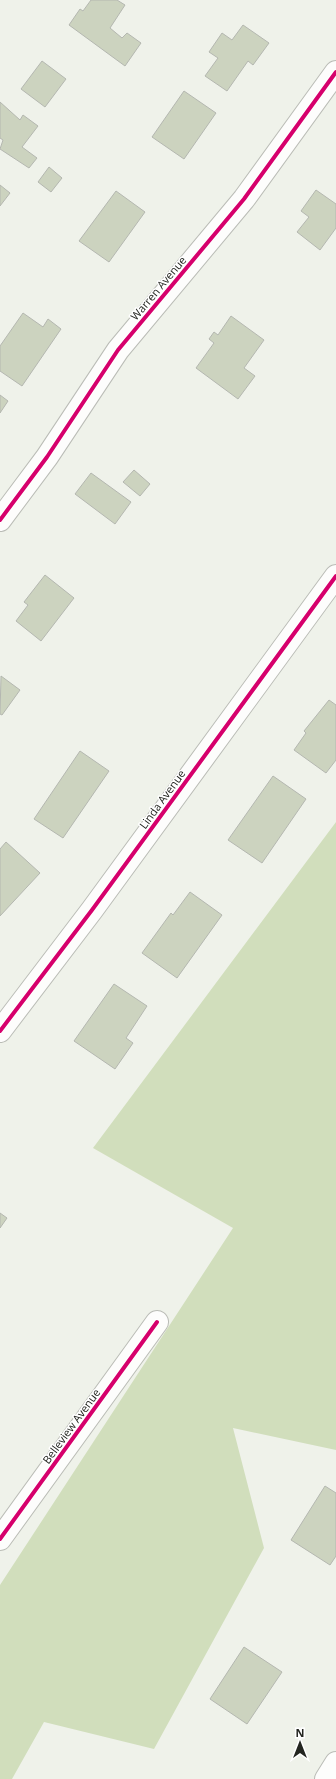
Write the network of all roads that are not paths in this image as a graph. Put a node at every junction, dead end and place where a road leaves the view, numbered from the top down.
1 (336, 72) edge
2 (0, 520) edge
3 (336, 576) edge
4 (0, 1031) edge
5 (157, 1322) dead end
6 (0, 1539) edge
7 (336, 1763) edge
8 (326, 1779) edge

1 - 2 street, Warren Avenue
3 - 4 street, Linda Avenue
5 - 6 street, Belleview Avenue
7 - 8 street

